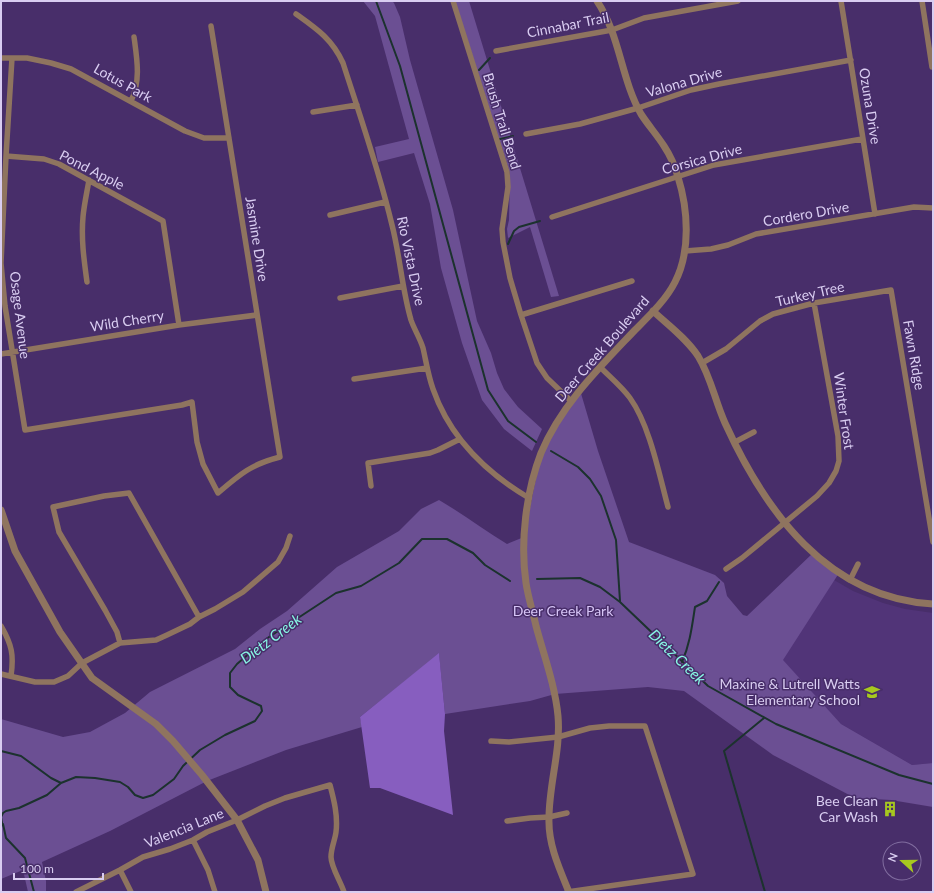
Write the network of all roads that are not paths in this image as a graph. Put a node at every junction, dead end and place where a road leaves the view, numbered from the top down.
1 (453, 1) edge
2 (597, 1) edge
3 (738, 1) edge
4 (841, 1) edge
5 (922, 1) edge
6 (296, 14) dead end
7 (211, 26) dead end
8 (612, 30) junction
9 (134, 37) dead end
10 (496, 51) dead end
11 (1, 58) edge
12 (12, 58) junction
13 (850, 60) junction
14 (932, 66) edge
15 (131, 101) junction
16 (357, 105) junction
17 (638, 108) junction
18 (313, 112) dead end
19 (526, 134) dead end
20 (229, 138) junction
21 (862, 139) junction
22 (6, 156) junction
23 (678, 177) junction
24 (89, 180) junction
25 (385, 202) junction
26 (933, 208) edge
27 (330, 214) dead end
28 (875, 214) junction
29 (552, 217) dead end
30 (685, 251) junction
31 (632, 281) dead end
32 (87, 282) dead end
33 (403, 286) junction
34 (891, 290) joint
35 (340, 298) dead end
36 (814, 303) junction
37 (653, 311) junction
38 (257, 314) junction
39 (521, 315) junction
40 (179, 324) junction
41 (12, 352) junction
42 (1, 354) edge
43 (702, 363) junction
44 (600, 367) junction
45 (427, 368) junction
46 (354, 379) dead end
47 (571, 401) junction
48 (754, 432) dead end
49 (460, 439) junction
50 (735, 442) junction
51 (371, 486) dead end
52 (218, 493) joint
53 (529, 498) junction
54 (668, 507) dead end
55 (1, 510) edge
56 (785, 522) junction
57 (290, 536) dead end
58 (933, 542) edge
59 (858, 564) dead end
60 (726, 569) dead end
61 (850, 580) junction
62 (933, 604) edge
63 (199, 617) junction
64 (1, 626) edge
65 (120, 643) junction
66 (82, 663) junction
67 (1, 674) edge
68 (11, 676) junction
69 (558, 737) junction
70 (491, 741) dead end
71 (567, 813) dead end
72 (549, 818) junction
73 (237, 820) junction
74 (507, 821) dead end
75 (193, 840) junction
76 (120, 870) junction
77 (76, 892) edge
78 (131, 892) edge
79 (215, 892) edge
80 (266, 892) edge
81 (344, 892) edge
82 (569, 892) edge

1 - 39 street, Brush Trail Bend
2 - 8 street, Deer Creek Boulevard
3 - 8 street, Cinnabar Trail
4 - 13 street, Ozuna Drive
5 - 14 street
6 - 16 street, Rio Vista Drive
7 - 20 street, Jasmine Drive
8 - 10 street, Cinnabar Trail
8 - 17 street, Deer Creek Boulevard
9 - 15 street
11 - 12 street, Lotus Park
12 - 15 street, Lotus Park
12 - 22 street, Osage Avenue
13 - 17 street, Valona Drive
13 - 21 street, Ozuna Drive
15 - 20 street, Lotus Park
16 - 18 street
16 - 25 street, Rio Vista Drive
17 - 19 street, Valona Drive
17 - 23 street, Deer Creek Boulevard
20 - 38 street, Jasmine Drive
21 - 23 street, Corsica Drive
21 - 28 street, Ozuna Drive
22 - 24 street, Pond Apple
22 - 41 street, Osage Avenue
23 - 29 street, Corsica Drive
23 - 30 street, Deer Creek Boulevard
24 - 32 street
24 - 40 street, Pond Apple
25 - 27 street
25 - 33 street, Rio Vista Drive
26 - 28 street, Cordero Drive
28 - 30 street, Cordero Drive
30 - 37 street, Deer Creek Boulevard
31 - 39 street
33 - 35 street
33 - 45 street, Rio Vista Drive
34 - 36 street, Turkey Tree
34 - 58 street, Fawn Ridge
36 - 43 street, Turkey Tree
36 - 56 street, Winter Frost
37 - 43 street
37 - 44 street, Deer Creek Boulevard
38 - 40 street, Wild Cherry
38 - 52 street, Jasmine Drive
39 - 47 street, Brush Trail Bend
40 - 41 street, Wild Cherry
41 - 42 street, Wild Cherry
41 - 52 street, Osage Avenue
43 - 50 street
44 - 47 street, Deer Creek Boulevard
44 - 54 street
45 - 46 street
45 - 49 street, Rio Vista Drive
47 - 53 street, Deer Creek Boulevard
48 - 50 street
49 - 51 street
49 - 53 street, Rio Vista Drive
50 - 56 street
53 - 69 street, Deer Creek Boulevard
55 - 66 street
56 - 60 street, Winter Frost
56 - 61 street
57 - 63 street
59 - 61 street
61 - 62 street
63 - 65 street
63 - 65 street
64 - 68 street
65 - 66 street
66 - 68 street
66 - 73 street
67 - 68 street
69 - 70 street
69 - 72 street, Deer Creek Boulevard
69 - 82 street
71 - 72 street
72 - 74 street
72 - 82 street, Deer Creek Boulevard
73 - 75 street, Valencia Lane
73 - 80 street
73 - 81 street, Valencia Lane
75 - 76 street, Valencia Lane
75 - 79 street
76 - 77 street, Valencia Lane
76 - 78 street

